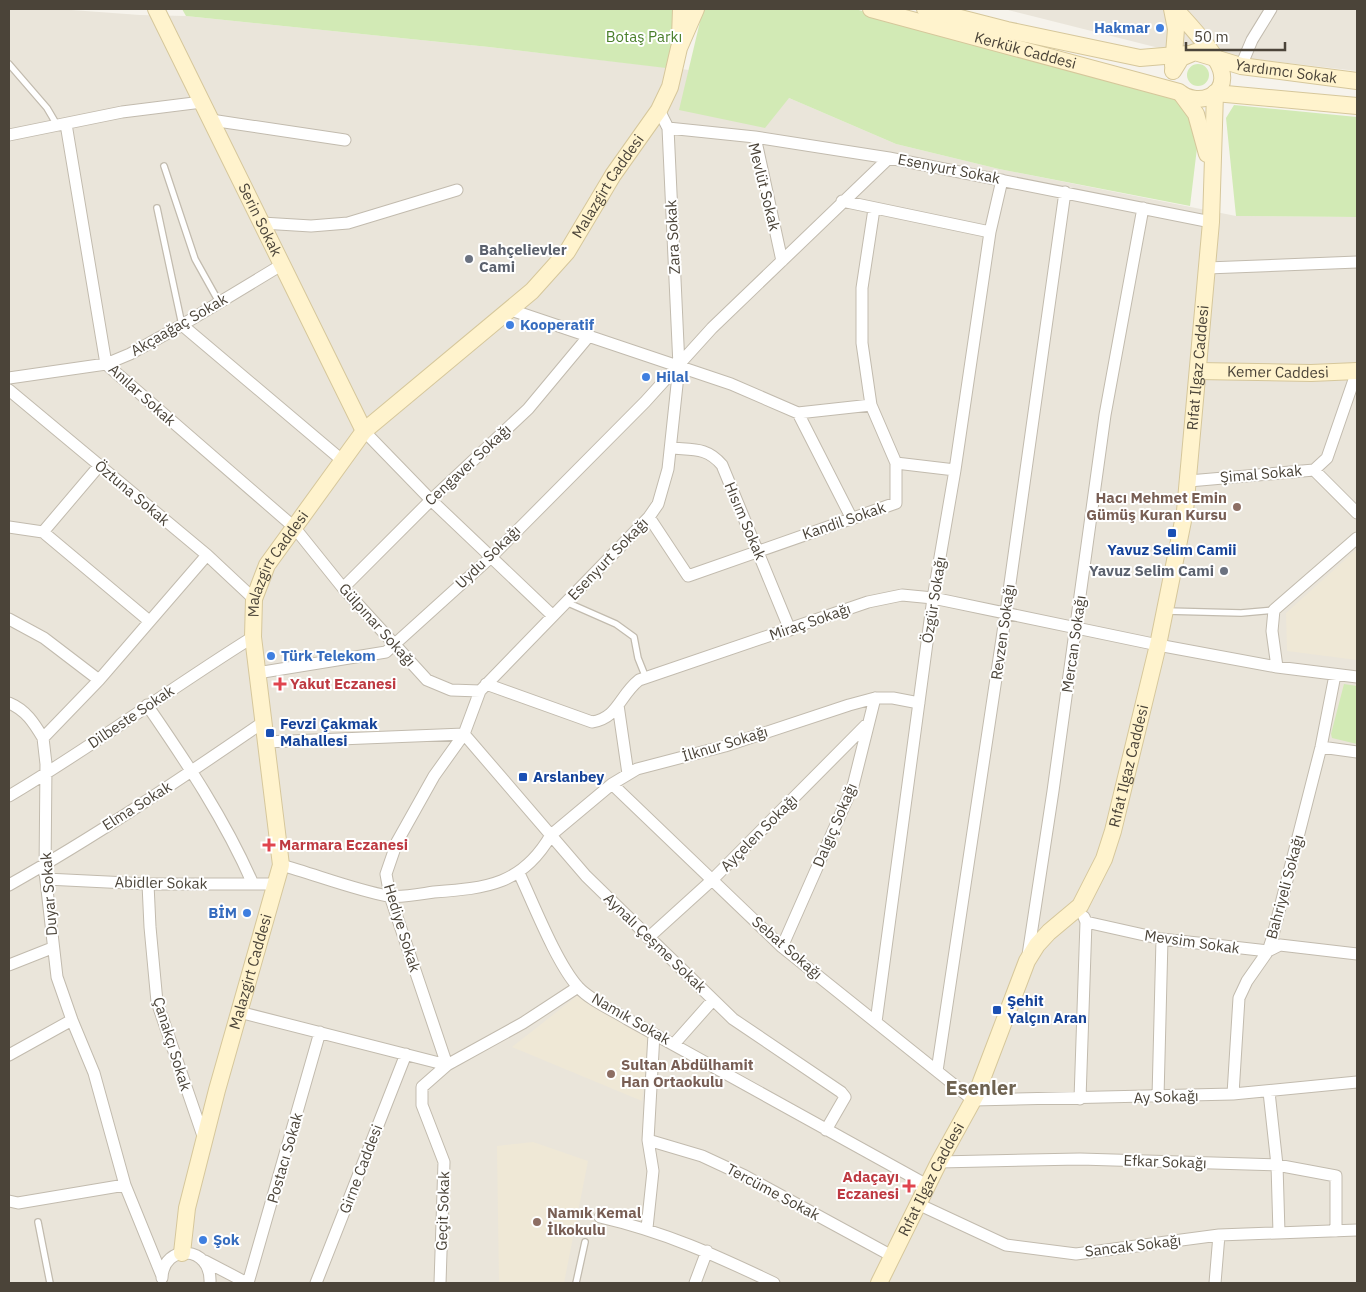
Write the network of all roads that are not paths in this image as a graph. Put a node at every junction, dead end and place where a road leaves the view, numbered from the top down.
1 (156, 9) edge
2 (681, 9) edge
3 (696, 9) edge
4 (871, 9) edge
5 (925, 9) edge
6 (1174, 9) edge
7 (1271, 9) edge
8 (679, 48) junction
9 (1178, 60) junction
10 (1216, 60) junction
11 (1241, 66) junction
12 (10, 68) edge
13 (1357, 81) edge
14 (1179, 92) junction
15 (1216, 93) junction
16 (202, 102) junction
17 (1357, 106) edge
18 (660, 110) junction
19 (211, 120) junction
20 (61, 125) junction
21 (668, 128) junction
22 (9, 135) edge
23 (755, 138) junction
24 (345, 140) dead end
25 (889, 158) junction
26 (164, 166) dead end
27 (1002, 180) junction
28 (457, 190) dead end
29 (1214, 191) junction
30 (1065, 192) junction
31 (842, 201) junction
32 (157, 208) dead end
33 (1143, 208) junction
34 (874, 209) junction
35 (1212, 222) junction
36 (262, 223) junction
37 (990, 232) junction
38 (782, 261) junction
39 (1357, 262) edge
40 (283, 264) junction
41 (1207, 268) junction
42 (220, 302) junction
43 (511, 310) junction
44 (182, 325) junction
45 (588, 337) junction
46 (106, 364) junction
47 (679, 366) junction
48 (1198, 371) junction
49 (1357, 371) edge
50 (9, 378) edge
51 (9, 390) edge
52 (871, 405) junction
53 (798, 413) junction
54 (364, 431) junction
55 (670, 448) junction
56 (343, 461) junction
57 (896, 463) junction
58 (99, 466) junction
59 (955, 470) junction
60 (1314, 470) junction
61 (1189, 481) junction
62 (431, 500) junction
63 (1357, 513) edge
64 (650, 517) junction
65 (852, 518) junction
66 (294, 527) junction
67 (9, 528) edge
68 (42, 532) junction
69 (1357, 538) edge
70 (758, 550) junction
71 (207, 556) junction
72 (490, 558) junction
73 (343, 588) junction
74 (933, 598) junction
75 (254, 599) junction
76 (566, 602) junction
77 (1274, 610) junction
78 (1166, 611) junction
79 (1006, 612) junction
80 (552, 615) junction
81 (9, 619) edge
82 (148, 620) junction
83 (1076, 629) junction
84 (790, 630) junction
85 (253, 637) junction
86 (394, 644) junction
87 (1158, 645) junction
88 (1277, 667) junction
89 (257, 672) junction
90 (1335, 674) junction
91 (1357, 677) edge
92 (646, 678) junction
93 (99, 680) junction
94 (483, 688) junction
95 (875, 698) junction
96 (9, 703) edge
97 (918, 703) junction
98 (618, 704) junction
99 (147, 705) junction
100 (262, 723) junction
101 (866, 725) junction
102 (464, 734) junction
103 (43, 738) junction
104 (265, 742) junction
105 (1321, 747) junction
106 (1357, 752) edge
107 (192, 771) junction
108 (46, 774) junction
109 (628, 774) junction
110 (612, 784) junction
111 (9, 796) edge
112 (550, 835) junction
113 (45, 864) junction
114 (281, 865) junction
115 (519, 873) junction
116 (46, 878) junction
117 (712, 880) junction
118 (148, 884) junction
119 (253, 884) junction
120 (276, 884) junction
121 (9, 885) edge
122 (390, 896) junction
123 (1080, 906) junction
124 (1086, 922) junction
125 (648, 938) junction
126 (1162, 939) junction
127 (782, 947) junction
128 (52, 948) junction
129 (1268, 951) junction
130 (1357, 954) edge
131 (1027, 961) junction
132 (9, 965) edge
133 (578, 987) junction
134 (713, 1000) junction
135 (240, 1012) junction
136 (72, 1020) junction
137 (876, 1022) junction
138 (320, 1032) junction
139 (654, 1034) junction
140 (674, 1044) junction
141 (406, 1054) junction
142 (9, 1056) edge
143 (447, 1065) junction
144 (936, 1071) junction
145 (1357, 1082) edge
146 (1269, 1092) junction
147 (1233, 1094) junction
148 (1158, 1097) junction
149 (1080, 1099) junction
150 (973, 1100) junction
151 (826, 1130) junction
152 (648, 1140) junction
153 (204, 1141) junction
154 (939, 1162) junction
155 (1277, 1165) junction
156 (125, 1185) junction
157 (927, 1185) junction
158 (9, 1201) edge
159 (918, 1204) junction
160 (600, 1217) dead end
161 (38, 1222) dead end
162 (648, 1228) junction
163 (1357, 1230) edge
164 (1336, 1231) junction
165 (1279, 1233) junction
166 (1219, 1235) junction
167 (585, 1242) dead end
168 (707, 1251) junction
169 (182, 1253) junction
170 (892, 1256) junction
171 (204, 1261) junction
172 (162, 1279) edge
173 (882, 1282) edge
174 (50, 1283) edge
175 (210, 1283) edge
176 (248, 1283) edge
177 (316, 1283) edge
178 (440, 1283) edge
179 (576, 1283) edge
180 (695, 1283) edge
181 (774, 1283) edge
182 (1215, 1283) edge

1 - 16 street, Serin Sokak
2 - 8 street
3 - 8 street, Malazgirt Caddesi
4 - 14 street, Kerkük Caddesi
5 - 9 street, Kerkük Caddesi
6 - 9 street, Rıfat Ilgaz Caddesi
6 - 10 street, Rıfat Ilgaz Caddesi
7 - 11 street
8 - 18 street, Malazgirt Caddesi
9 - 10 street
9 - 14 street, Rıfat Ilgaz Caddesi
10 - 11 street, Yardımcı Sokak
10 - 15 street, Rıfat Ilgaz Caddesi
11 - 13 street, Yardımcı Sokak
12 - 20 lane
14 - 15 street
14 - 29 street, Rıfat Ilgaz Caddesi
15 - 17 street, Yardımcı Sokak
15 - 29 street, Rıfat Ilgaz Caddesi
16 - 19 street, Serin Sokak
16 - 20 street
18 - 21 street, Zara Sokak
18 - 43 street, Malazgirt Caddesi
19 - 24 street
19 - 36 street, Serin Sokak
20 - 22 street
20 - 46 street, Anılar Sokak
21 - 23 street, Mevlüt Sokak
21 - 47 street, Zara Sokak
23 - 25 street
23 - 38 street, Mevlüt Sokak
25 - 27 street, Esenyurt Sokak
25 - 31 street, Esenyurt Sokak
26 - 42 lane
27 - 30 street, Esenyurt Sokak
27 - 37 street, Özgür Sokağı
28 - 36 street
29 - 35 street, Rıfat Ilgaz Caddesi
30 - 33 street, Esenyurt Sokak
30 - 79 street, Revzen Sokağı
31 - 34 street
31 - 38 street, Esenyurt Sokak
32 - 44 lane
33 - 35 street, Esenyurt Sokak
33 - 83 street, Mercan Sokağı
34 - 37 street
34 - 52 street, Kandil Sokak
35 - 41 street, Rıfat Ilgaz Caddesi
36 - 40 street, Serin Sokak
37 - 59 street, Özgür Sokağı
38 - 47 street, Esenyurt Sokak
39 - 41 street
40 - 42 street, Akçaağaç Sokak
40 - 54 street, Serin Sokak
41 - 48 street, Rıfat Ilgaz Caddesi
42 - 44 street, Akçaağaç Sokak
43 - 45 street
43 - 54 street, Malazgirt Caddesi
44 - 46 street, Akçaağaç Sokak
44 - 56 street
45 - 47 street
45 - 62 street, Cengaver Sokağı
46 - 50 street, Akçaağaç Sokak
46 - 66 street, Anılar Sokak
47 - 53 street
47 - 55 street, Esenyurt Sokağı
47 - 72 street, Uydu Sokağı
48 - 49 street, Kemer Caddesi
48 - 61 street, Rıfat Ilgaz Caddesi
49 - 60 street, Şimal Sokak
51 - 58 street, Öztuna Sokak
52 - 53 street
52 - 57 street, Kandil Sokak
53 - 65 street
54 - 56 street, Malazgirt Caddesi
54 - 62 street
55 - 64 street, Esenyurt Sokağı
55 - 70 street, Hısım Sokak
56 - 66 street, Malazgirt Caddesi
57 - 59 street
57 - 65 street, Kandil Sokak
58 - 68 street
58 - 71 street, Öztuna Sokak
59 - 74 street, Özgür Sokağı
60 - 61 street, Şimal Sokak
60 - 63 street
61 - 78 street, Rıfat Ilgaz Caddesi
62 - 72 street
62 - 73 street, Cengaver Sokağı
64 - 70 street, Kandil Sokak
64 - 76 street, Esenyurt Sokağı
65 - 70 street, Kandil Sokak
66 - 73 street, Gülpınar Sokağı
66 - 75 street, Malazgirt Caddesi
67 - 68 street
68 - 82 street
69 - 77 street
70 - 84 street, Hısım Sokak
71 - 75 street, Öztuna Sokak
71 - 82 street
72 - 80 street
72 - 86 street, Uydu Sokağı
73 - 86 street, Gülpınar Sokağı
74 - 79 street, Miraç Sokağı
74 - 84 street, Miraç Sokağı
74 - 97 street, Özgür Sokağı
75 - 85 street, Malazgirt Caddesi
76 - 80 street, Esenyurt Sokağı
76 - 92 lane
77 - 78 lane
77 - 88 street
78 - 87 street, Rıfat Ilgaz Caddesi
79 - 83 street, Miraç Sokağı
79 - 144 street, Revzen Sokağı
80 - 94 street, Esenyurt Sokağı
81 - 93 street
82 - 93 street
83 - 87 street, Miraç Sokağı
83 - 131 street, Mercan Sokağı
84 - 92 street, Miraç Sokağı
85 - 89 street, Malazgirt Caddesi
85 - 99 street, Dilbeste Sokak
86 - 89 street, Uydu Sokağı
86 - 94 street, Gülpınar Sokağı
87 - 88 street, Miraç Sokağı
87 - 123 street, Rıfat Ilgaz Caddesi
88 - 90 street, Miraç Sokağı
89 - 100 street, Malazgirt Caddesi
90 - 91 street, Miraç Sokağı
90 - 105 street, Bahriyeli Sokağı
92 - 98 street, Miraç Sokağı
93 - 103 street
94 - 98 street, Miraç Sokağı
94 - 102 street, Hediye Sokak
95 - 97 street, İlknur Sokağı
95 - 101 street, Dalgıç Sokağı
95 - 109 street, İlknur Sokağı
96 - 103 street
97 - 137 street, Özgür Sokağı
98 - 109 street
99 - 107 street
99 - 108 street, Dilbeste Sokak
100 - 104 street, Malazgirt Caddesi
100 - 107 street, Elma Sokak
101 - 117 street, Ayçelen Sokağı
101 - 127 street, Dalgıç Sokağı
102 - 104 street
102 - 112 street, Aynalı Çeşme Sokak
102 - 122 street, Hediye Sokak
103 - 108 street, Duyar Sokak
104 - 114 street, Malazgirt Caddesi
105 - 106 street
105 - 129 street, Bahriyeli Sokağı
107 - 113 street, Elma Sokak
107 - 119 street
108 - 111 street, Dilbeste Sokak
108 - 113 street, Duyar Sokak
109 - 110 street, İlknur Sokağı
110 - 112 street, İlknur Sokağı
110 - 117 street, Sebat Sokağı
112 - 115 street, İlknur Sokağı
112 - 125 street, Aynalı Çeşme Sokak
113 - 116 street, Duyar Sokak
113 - 121 street, Elma Sokak
114 - 120 street, Malazgirt Caddesi
114 - 122 street
115 - 122 street
115 - 133 street, Namık Sokak
116 - 118 street, Abidler Sokak
116 - 128 street, Duyar Sokak
117 - 125 street, Ayçelen Sokağı
117 - 127 street, Sebat Sokağı
118 - 119 street, Abidler Sokak
118 - 153 street, Çanakçı Sokak
119 - 120 street, Abidler Sokak
120 - 135 street, Malazgirt Caddesi
122 - 143 street, Hediye Sokak
123 - 124 street
123 - 131 street, Rıfat Ilgaz Caddesi
124 - 126 street, Mevsim Sokak
124 - 149 street
125 - 134 street, Aynalı Çeşme Sokak
126 - 129 street, Mevsim Sokak
126 - 148 street
127 - 137 street, Sebat Sokağı
128 - 132 street
128 - 136 street, Duyar Sokak
129 - 130 street, Mevsim Sokak
129 - 147 street, Bahriyeli Sokağı
131 - 150 street, Rıfat Ilgaz Caddesi
133 - 139 street, Namık Sokak
133 - 143 street, Geçit Sokak
134 - 140 street
134 - 151 street, Aynalı Çeşme Sokak
135 - 138 street
135 - 153 street, Malazgirt Caddesi
136 - 142 street
136 - 156 street, Duyar Sokak
137 - 144 street, Sebat Sokağı
138 - 141 street
138 - 176 street, Postacı Sokak
139 - 140 street, Namık Sokak
139 - 152 street
140 - 151 street, Namık Sokak
141 - 143 street
141 - 177 street, Girne Caddesi
143 - 178 street, Geçit Sokak
144 - 150 street, Sebat Sokağı
145 - 146 street, Ay Sokağı
146 - 147 street, Ay Sokağı
146 - 155 street
147 - 148 street, Ay Sokağı
148 - 149 street, Ay Sokağı
149 - 150 street, Ay Sokağı
150 - 154 street, Rıfat Ilgaz Caddesi
151 - 157 street, Namık Sokak
152 - 162 street
152 - 170 street, Tercüme Sokak
153 - 169 street, Malazgirt Caddesi
154 - 155 street, Efkar Sokağı
154 - 157 street, Rıfat Ilgaz Caddesi
155 - 164 street, Efkar Sokağı
155 - 165 street
156 - 158 street
156 - 172 street, Duyar Sokak
157 - 159 street, Rıfat Ilgaz Caddesi
159 - 166 street, Sancak Sokağı
159 - 170 street, Rıfat Ilgaz Caddesi
160 - 162 street
161 - 174 lane
162 - 168 street
163 - 164 street, Sancak Sokağı
164 - 165 street, Sancak Sokağı
165 - 166 street, Sancak Sokağı
166 - 182 street
167 - 179 lane
168 - 180 street
168 - 181 street
169 - 171 street
169 - 172 street
170 - 173 street, Rıfat Ilgaz Caddesi
171 - 175 street
171 - 176 street

